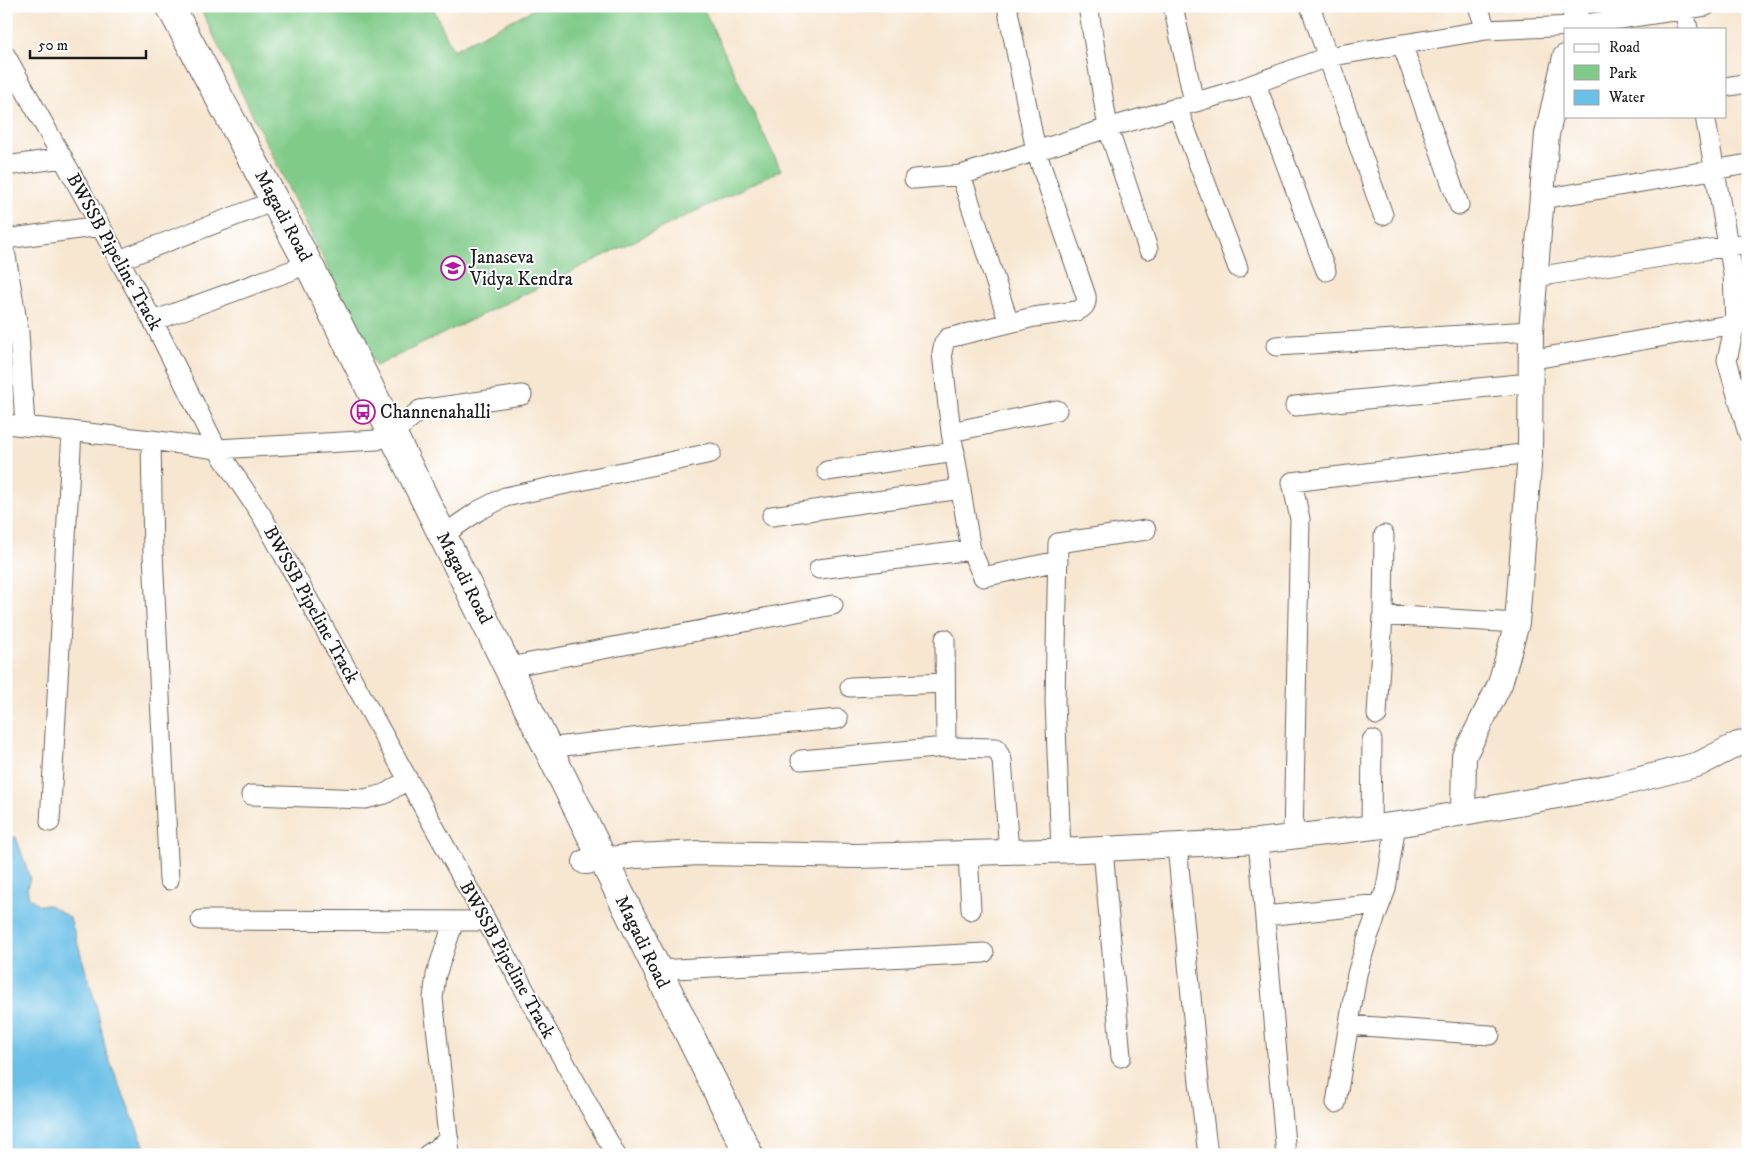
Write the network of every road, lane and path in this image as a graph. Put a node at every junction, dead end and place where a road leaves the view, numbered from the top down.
1 (152, 6) edge
2 (170, 6) edge
3 (1008, 6) edge
4 (1088, 6) edge
5 (1173, 6) edge
6 (1310, 6) edge
7 (1478, 6) edge
8 (1706, 6) edge
9 (1684, 10) junction
10 (1574, 20) edge
11 (1688, 28) edge
12 (1486, 30) junction
13 (1402, 44) junction
14 (6, 56) edge
15 (1327, 57) junction
16 (1564, 65) edge
17 (12, 77) edge
18 (1748, 83) edge
19 (1256, 84) junction
20 (1726, 87) edge
21 (1186, 105) junction
22 (1558, 113) edge
23 (1705, 118) edge
24 (1108, 128) junction
25 (1036, 151) junction
26 (63, 158) junction
27 (1748, 164) edge
28 (6, 166) edge
29 (1715, 170) junction
30 (961, 175) junction
31 (914, 179) dead end
32 (1542, 199) junction
33 (1459, 205) dead end
34 (260, 207) junction
35 (1383, 215) dead end
36 (100, 226) junction
37 (6, 239) edge
38 (1748, 242) edge
39 (1728, 246) junction
40 (1148, 249) dead end
41 (6, 256) edge
42 (119, 260) junction
43 (1238, 268) dead end
44 (293, 270) junction
45 (1326, 271) dead end
46 (1536, 277) junction
47 (1006, 314) dead end
48 (153, 321) junction
49 (1741, 323) edge
50 (1531, 331) junction
51 (1276, 346) dead end
52 (1529, 371) junction
53 (522, 395) dead end
54 (1295, 406) dead end
55 (1057, 410) dead end
56 (16, 425) edge
57 (72, 431) junction
58 (951, 432) junction
59 (1748, 433) edge
60 (384, 437) junction
61 (151, 440) junction
62 (217, 449) junction
63 (956, 452) junction
64 (1530, 453) junction
65 (712, 454) dead end
66 (827, 471) dead end
67 (961, 489) junction
68 (772, 516) dead end
69 (1146, 530) dead end
70 (443, 535) junction
71 (1384, 535) dead end
72 (971, 550) junction
73 (1058, 561) junction
74 (819, 569) dead end
75 (833, 605) dead end
76 (1383, 616) junction
77 (1517, 623) junction
78 (945, 639) dead end
79 (509, 667) junction
80 (945, 683) junction
81 (850, 687) dead end
82 (1377, 715) dead end
83 (838, 719) dead end
84 (1372, 740) dead end
85 (1748, 742) edge
86 (946, 747) junction
87 (547, 748) junction
88 (801, 760) dead end
89 (407, 780) junction
90 (250, 795) dead end
91 (1463, 813) junction
92 (50, 822) dead end
93 (1396, 824) junction
94 (1370, 827) junction
95 (1293, 836) junction
96 (1258, 841) junction
97 (1177, 845) junction
98 (1103, 849) junction
99 (1061, 850) junction
100 (968, 852) junction
101 (1009, 852) junction
102 (593, 861) junction
103 (169, 880) dead end
104 (1380, 904) junction
105 (971, 910) dead end
106 (1265, 916) junction
107 (201, 920) dead end
108 (454, 921) junction
109 (486, 921) junction
110 (984, 953) dead end
111 (656, 970) junction
112 (1349, 1025) junction
113 (1490, 1034) dead end
114 (1121, 1057) dead end
115 (1336, 1104) dead end
116 (449, 1148) edge
117 (427, 1155) edge
118 (616, 1155) edge
119 (729, 1155) edge
120 (749, 1155) edge
121 (1208, 1155) edge
122 (1286, 1155) edge

1 - 34 main road, Magadi Road
2 - 60 main road, Magadi Road
3 - 25 street
4 - 24 street
5 - 21 street
6 - 15 street
7 - 12 street
8 - 9 street
9 - 10 street
9 - 11 street
10 - 12 street
12 - 13 street
13 - 15 street
13 - 33 street
14 - 17 street, BWSSB Pipeline Track
15 - 19 street
15 - 35 street
16 - 22 street
17 - 26 street, BWSSB Pipeline Track
18 - 20 street
19 - 21 street
19 - 45 street
21 - 24 street
21 - 43 street
22 - 32 street
23 - 29 street
24 - 25 street
24 - 40 street
25 - 30 street
25 - 58 street
26 - 28 street
26 - 36 street, BWSSB Pipeline Track
27 - 29 street
29 - 32 street
29 - 39 street
30 - 31 street
30 - 47 street
32 - 46 street
34 - 42 street
34 - 44 main road, Magadi Road
36 - 37 street
36 - 42 street, BWSSB Pipeline Track
38 - 39 street
39 - 46 street
39 - 49 street
41 - 56 street
42 - 48 street, BWSSB Pipeline Track
44 - 48 street
44 - 60 main road, Magadi Road
46 - 50 street
48 - 62 street, BWSSB Pipeline Track
49 - 52 street
49 - 59 street
50 - 51 street
50 - 52 street
52 - 54 street
52 - 64 street
53 - 60 street
55 - 58 street
56 - 57 street
57 - 61 street
57 - 92 street
58 - 63 street
60 - 62 street
60 - 70 main road, Magadi Road
60 - 102 main road, Magadi Road
61 - 62 street
61 - 103 street
62 - 89 street, BWSSB Pipeline Track
63 - 66 street
63 - 67 street
64 - 77 street
64 - 95 street
65 - 70 street
67 - 68 street
67 - 72 street
69 - 73 street
70 - 79 main road, Magadi Road
71 - 76 street
72 - 73 street
72 - 74 street
73 - 99 street
75 - 79 street
76 - 77 street
76 - 82 street
77 - 91 street
78 - 80 street
79 - 87 main road, Magadi Road
80 - 81 street
80 - 86 street
83 - 87 street
84 - 94 street
85 - 91 street
86 - 88 street
86 - 101 street
87 - 102 main road, Magadi Road
89 - 90 street
89 - 109 street, BWSSB Pipeline Track
91 - 93 street
93 - 94 street
93 - 104 street
94 - 95 street
95 - 96 street
96 - 97 street
96 - 106 street
97 - 98 street
97 - 121 street
98 - 99 street
98 - 114 street
99 - 101 street
100 - 101 street
100 - 102 street
100 - 105 street
102 - 111 main road, Magadi Road
102 - 119 main road, Magadi Road
104 - 106 street
104 - 112 street
106 - 122 street
107 - 108 street
108 - 109 street
108 - 116 street
109 - 118 street, BWSSB Pipeline Track
110 - 111 street
111 - 120 main road, Magadi Road
112 - 113 street
112 - 115 street
116 - 117 street

